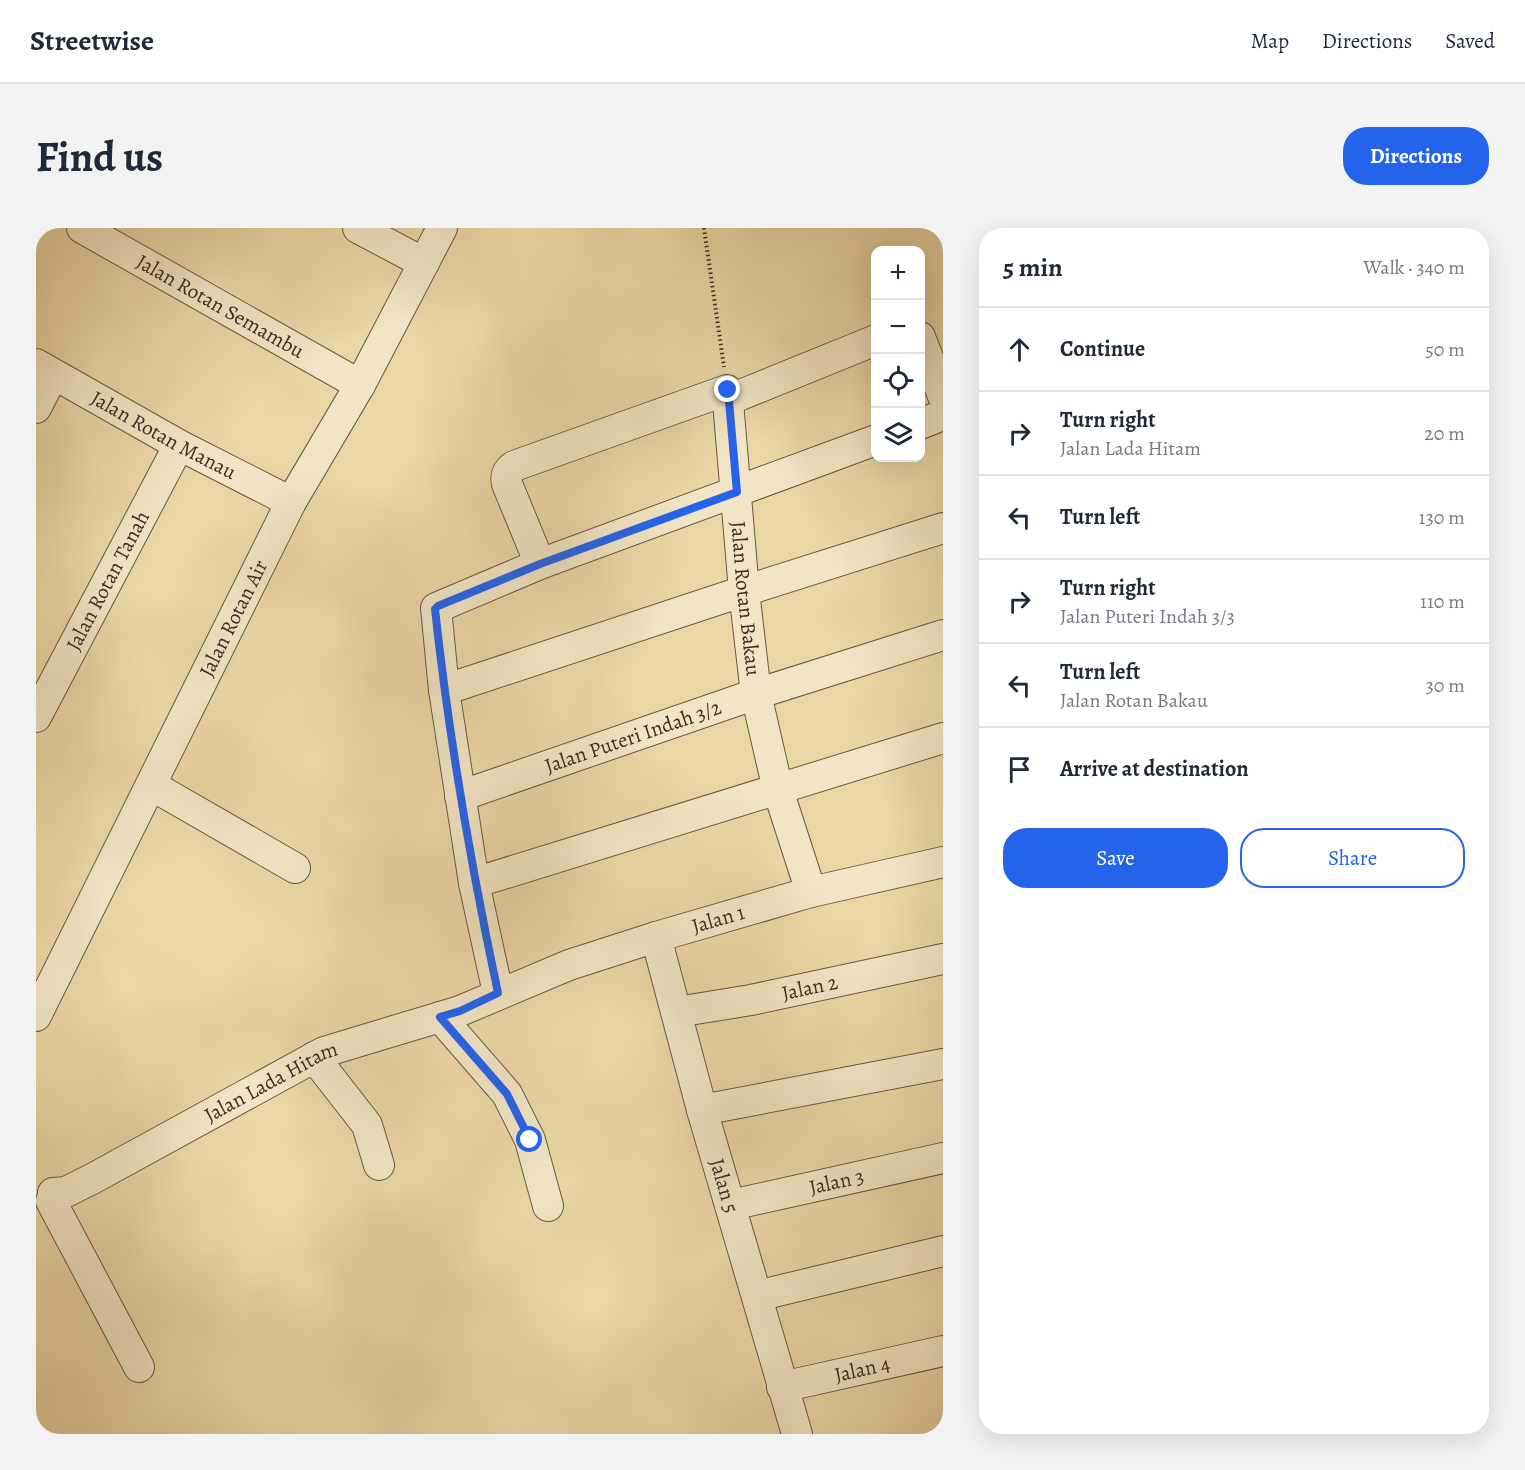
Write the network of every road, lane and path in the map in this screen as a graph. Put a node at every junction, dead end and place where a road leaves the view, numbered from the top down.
1 (82, 228) edge
2 (358, 228) edge
3 (442, 228) edge
4 (704, 228) edge
5 (424, 263) junction
6 (871, 342) edge
7 (925, 348) edge
8 (45, 370) edge
9 (360, 386) junction
10 (728, 395) junction
11 (943, 396) edge
12 (36, 408) edge
13 (943, 415) edge
14 (925, 422) edge
15 (871, 442) edge
16 (179, 445) junction
17 (737, 492) junction
18 (291, 502) junction
19 (943, 528) edge
20 (540, 564) junction
21 (744, 591) junction
22 (943, 635) edge
23 (444, 690) junction
24 (756, 694) junction
25 (36, 717) edge
26 (943, 738) edge
27 (151, 785) junction
28 (778, 790) junction
29 (460, 796) junction
30 (943, 862) edge
31 (295, 868) dead end
32 (474, 883) junction
33 (811, 892) junction
34 (656, 937) junction
35 (943, 959) edge
36 (498, 993) junction
37 (677, 1012) junction
38 (36, 1016) edge
39 (440, 1017) junction
40 (314, 1057) junction
41 (943, 1064) edge
42 (702, 1110) junction
43 (943, 1158) edge
44 (379, 1165) dead end
45 (44, 1198) edge
46 (730, 1205) junction
47 (548, 1206) dead end
48 (943, 1251) edge
49 (757, 1296) junction
50 (941, 1358) edge
51 (139, 1367) dead end
52 (782, 1387) junction
53 (797, 1434) edge

1 - 9 street, Jalan Rotan Semambu
2 - 5 street
3 - 5 street, Jalan Rotan Air
4 - 10 path
5 - 9 street, Jalan Rotan Air
6 - 10 street
7 - 11 street
8 - 12 street
8 - 16 street, Jalan Rotan Manau
9 - 18 street, Jalan Rotan Air
10 - 17 street, Jalan Rotan Bakau
10 - 20 street
13 - 14 street
15 - 17 street
16 - 18 street, Jalan Rotan Manau
16 - 25 street, Jalan Rotan Tanah
17 - 20 street
17 - 21 street, Jalan Rotan Bakau
18 - 27 street, Jalan Rotan Air
19 - 21 street
20 - 23 street
21 - 23 street
21 - 24 street, Jalan Rotan Bakau
22 - 24 street, Jalan Puteri Indah 3/2
23 - 29 street
24 - 28 street, Jalan Rotan Bakau
24 - 29 street, Jalan Puteri Indah 3/2
26 - 28 street
27 - 31 street
27 - 38 street, Jalan Rotan Air
28 - 32 street
28 - 33 street, Jalan Rotan Bakau
29 - 32 street
30 - 33 street, Jalan 1
32 - 36 street
33 - 34 street, Jalan 1
34 - 36 street, Jalan 1
34 - 37 street, Jalan 5
35 - 37 street, Jalan 2
36 - 39 street, Jalan Lada Hitam
37 - 42 street, Jalan 5
39 - 40 street, Jalan Lada Hitam
39 - 47 street
40 - 44 street
40 - 45 street, Jalan Lada Hitam
41 - 42 street
42 - 46 street, Jalan 5
43 - 46 street, Jalan 3
45 - 51 street
46 - 49 street, Jalan 5
48 - 49 street
49 - 52 street, Jalan 5
50 - 52 street, Jalan 4
52 - 53 street, Jalan 5

